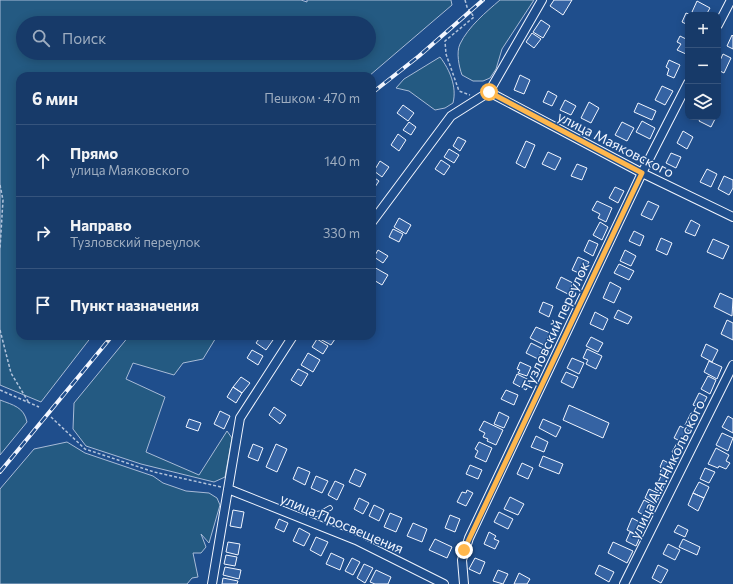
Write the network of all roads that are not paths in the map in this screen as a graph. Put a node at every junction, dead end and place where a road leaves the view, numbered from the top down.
1 (542, 0) edge
2 (731, 0) edge
3 (721, 19) edge
4 (685, 90) edge
5 (489, 92) junction
6 (642, 173) junction
7 (376, 217) edge
8 (733, 217) edge
9 (289, 340) edge
10 (733, 365) edge
11 (228, 489) junction
12 (330, 508) dead end
13 (300, 518) junction
14 (212, 584) edge
15 (444, 584) edge
16 (464, 584) edge
17 (624, 584) edge

1 - 5 street
2 - 3 street
4 - 6 street, Тузловский переулок
5 - 6 street, улица Маяковского
5 - 7 street
6 - 8 street, улица Маяковского
6 - 16 street, Тузловский переулок
9 - 11 street
10 - 17 street, улица А.А.Никольского
11 - 13 street, улица Просвещения
11 - 14 street
12 - 13 lane
13 - 15 street, улица Просвещения

